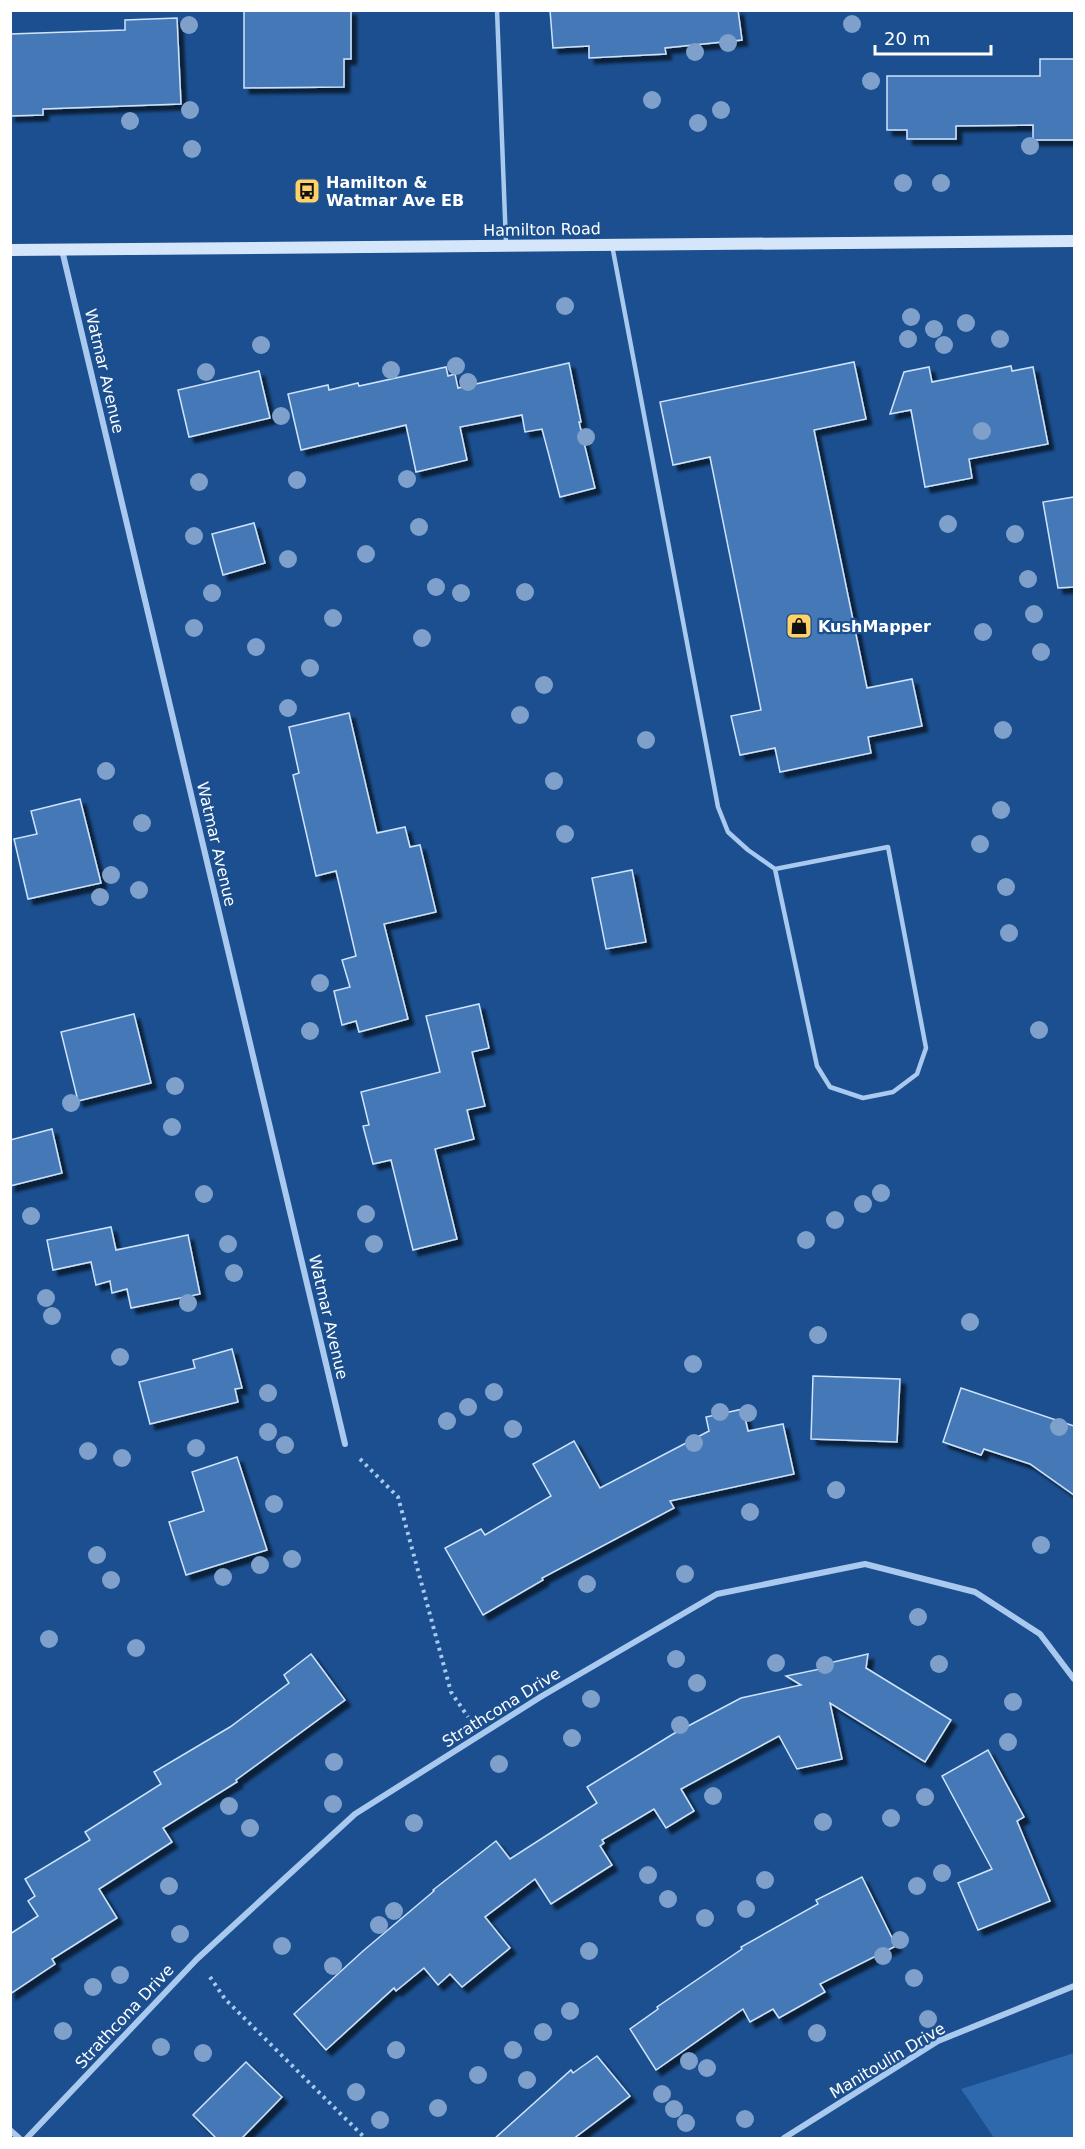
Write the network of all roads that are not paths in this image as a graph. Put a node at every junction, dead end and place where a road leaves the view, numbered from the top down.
1 (497, 10) edge
2 (1074, 241) edge
3 (612, 245) junction
4 (506, 246) junction
5 (10, 250) edge
6 (62, 250) junction
7 (775, 868) junction
8 (345, 1444) road end
9 (1074, 1679) edge
10 (1074, 1986) edge
11 (10, 2130) edge
12 (20, 2139) edge
13 (27, 2139) edge
14 (784, 2139) edge

1 - 4 lane
2 - 3 main road, Hamilton Road
3 - 4 main road, Hamilton Road
3 - 7 lane
4 - 6 main road, Hamilton Road
5 - 6 main road, Hamilton Road
6 - 8 street, Watmar Avenue
7 - 7 lane
9 - 13 street, Strathcona Drive
10 - 14 street, Manitoulin Drive
11 - 12 street

